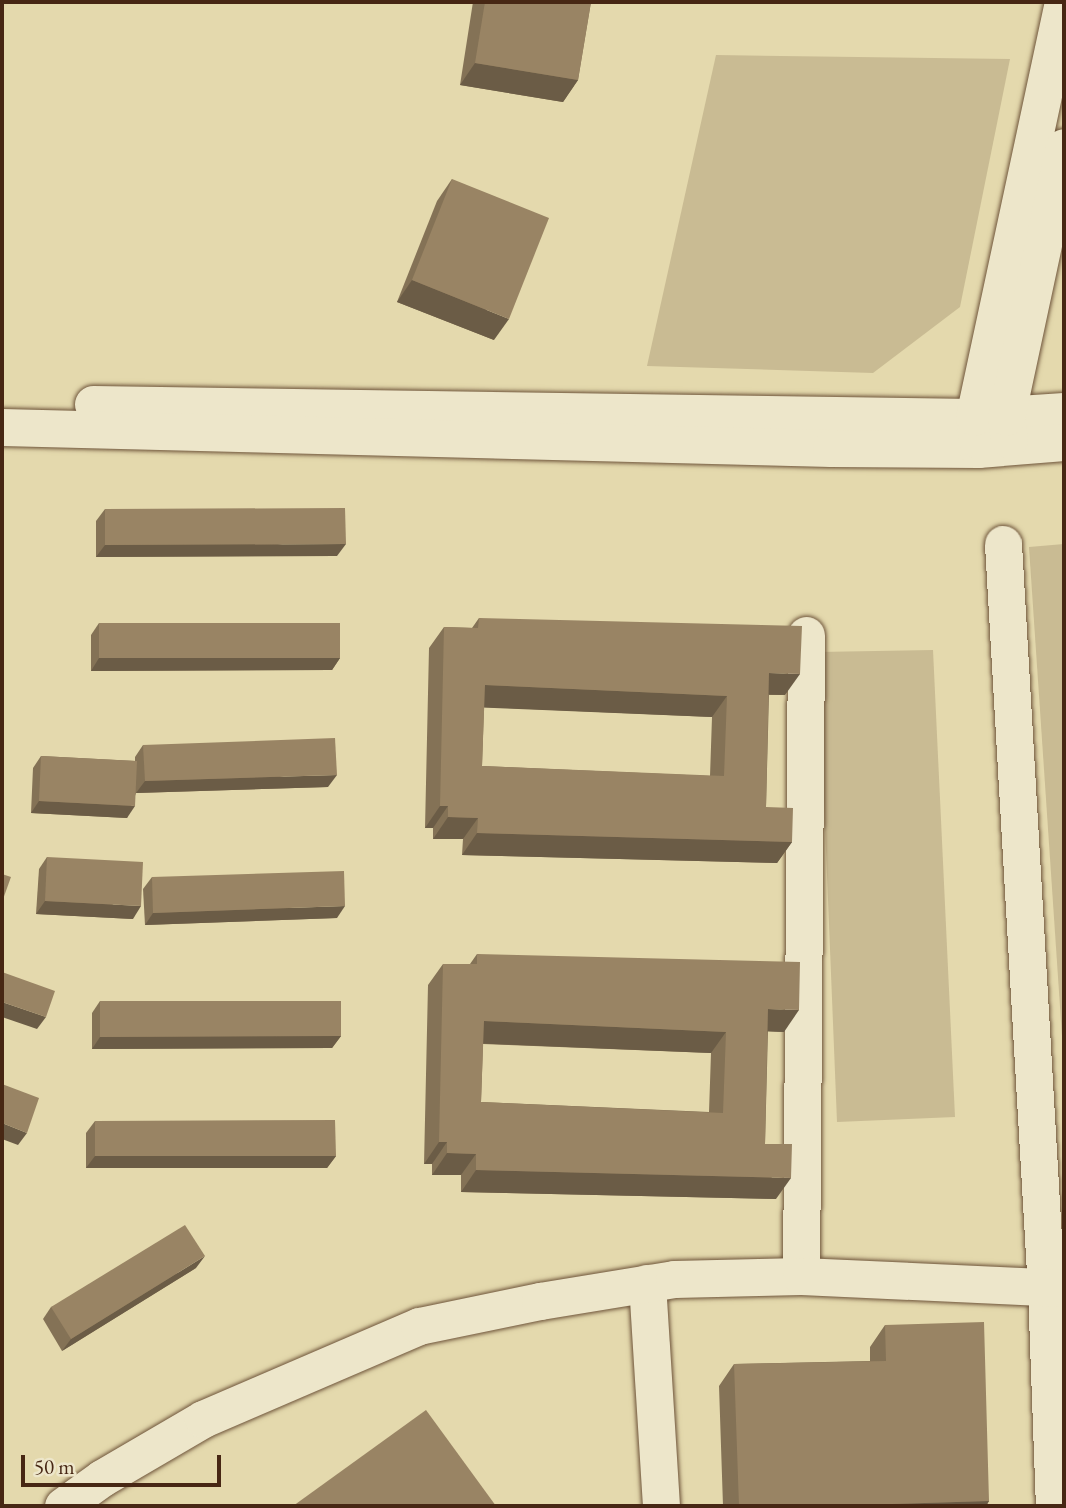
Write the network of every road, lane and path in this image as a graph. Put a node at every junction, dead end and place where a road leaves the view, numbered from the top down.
1 (1063, 2) edge
2 (1064, 147) edge
3 (2, 403) edge
4 (1064, 411) edge
5 (2, 427) edge
6 (992, 432) junction
7 (1064, 442) edge
8 (1003, 544) dead end
9 (806, 635) dead end
10 (801, 1276) junction
11 (647, 1283) junction
12 (1055, 1288) edge
13 (63, 1506) edge
14 (660, 1506) edge
15 (1054, 1506) edge

1 - 6 street
2 - 6 street
3 - 6 street
4 - 6 street
5 - 6 street
6 - 7 street
8 - 12 street
9 - 10 street
10 - 11 street
10 - 12 street
11 - 13 street
11 - 14 street
12 - 15 street

